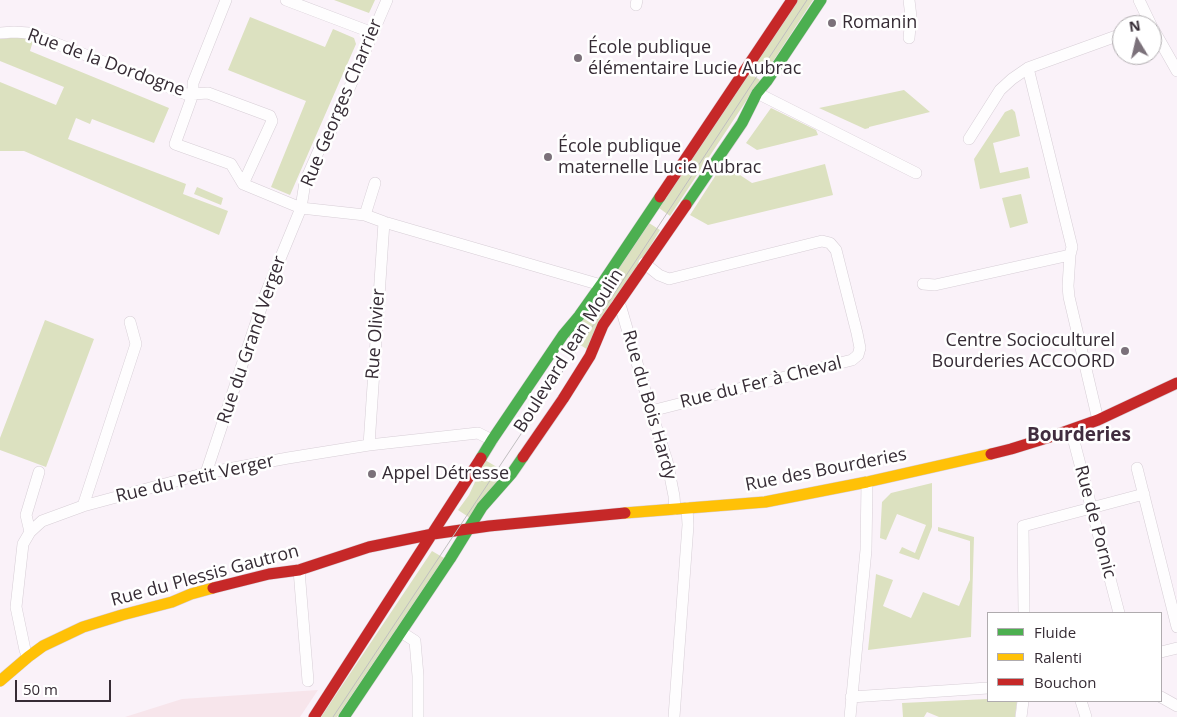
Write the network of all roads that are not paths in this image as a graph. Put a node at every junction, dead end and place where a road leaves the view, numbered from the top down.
1 (226, 0) edge
2 (286, 0) edge
3 (387, 0) edge
4 (792, 0) edge
5 (821, 0) edge
6 (909, 0) edge
7 (1139, 0) edge
8 (1146, 15) edge
9 (0, 33) edge
10 (373, 33) junction
11 (909, 38) dead end
12 (1112, 38) edge
13 (1162, 45) edge
14 (1028, 68) junction
15 (1177, 71) edge
16 (757, 93) junction
17 (193, 94) junction
18 (969, 139) dead end
19 (916, 173) dead end
20 (375, 183) dead end
21 (243, 184) junction
22 (300, 208) junction
23 (365, 216) junction
24 (384, 222) junction
25 (1070, 255) junction
26 (644, 263) junction
27 (923, 284) dead end
28 (601, 285) junction
29 (617, 304) junction
30 (130, 322) dead end
31 (1177, 383) edge
32 (651, 411) junction
33 (1098, 420) junction
34 (1071, 430) junction
35 (492, 440) junction
36 (369, 445) junction
37 (1137, 468) dead end
38 (40, 472) dead end
39 (206, 473) junction
40 (867, 482) junction
41 (1144, 494) junction
42 (83, 506) junction
43 (1091, 508) junction
44 (681, 509) junction
45 (468, 529) junction
46 (30, 532) junction
47 (432, 534) junction
48 (299, 570) junction
49 (1024, 612) edge
50 (1119, 612) edge
51 (1177, 627) edge
52 (401, 632) junction
53 (1177, 648) edge
54 (1162, 652) edge
55 (28, 656) junction
56 (0, 681) edge
57 (308, 681) dead end
58 (987, 688) edge
59 (851, 697) junction
60 (1162, 698) edge
61 (1023, 702) edge
62 (1081, 702) edge
63 (1177, 706) edge
64 (314, 717) edge
65 (344, 717) edge
66 (418, 717) edge
67 (674, 717) edge
68 (850, 717) edge
69 (1021, 717) edge
70 (1086, 717) edge

1 - 17 street
2 - 10 street
3 - 10 street, Rue Georges Charrier
4 - 28 main road, Boulevard Jean Moulin
5 - 16 main road, Boulevard Jean Moulin
6 - 11 street
7 - 8 street
9 - 17 street, Rue de la Dordogne
10 - 22 street, Rue Georges Charrier
12 - 14 street
13 - 15 street
14 - 18 street
14 - 25 street
16 - 19 street
16 - 26 main road, Boulevard Jean Moulin
17 - 21 street, Rue de la Dordogne
17 - 21 street
20 - 23 street
21 - 22 street
22 - 23 street
22 - 39 street, Rue du Grand Verger
23 - 24 street
24 - 28 street
24 - 36 street, Rue Olivier
25 - 27 street
25 - 33 street
26 - 29 main road, Boulevard Jean Moulin
26 - 32 street, Rue du Fer à Cheval
28 - 35 main road, Boulevard Jean Moulin
29 - 32 street, Rue du Bois Hardy
29 - 45 main road, Boulevard Jean Moulin
30 - 42 street
31 - 33 main road, Rue des Bourderies
32 - 44 street, Rue du Bois Hardy
33 - 34 main road, Rue des Bourderies
34 - 40 main road, Rue des Bourderies
34 - 43 street, Rue de Pornic
35 - 36 street, Rue du Petit Verger
35 - 47 main road, Boulevard Jean Moulin
36 - 39 street, Rue du Petit Verger
37 - 41 street
38 - 46 street
39 - 42 street, Rue du Petit Verger
40 - 44 main road, Rue des Bourderies
40 - 59 street
41 - 43 street
41 - 51 street
42 - 46 street, Rue du Petit Verger
43 - 49 street
43 - 50 street, Rue de Pornic
44 - 45 main road, Rue des Bourderies
44 - 67 street, Rue du Bois Hardy
45 - 47 main road, Rue du Plessis Gautron
45 - 52 main road, Boulevard Jean Moulin
46 - 55 street
47 - 48 main road, Rue du Plessis Gautron
47 - 64 main road, Boulevard Jean Moulin
48 - 55 main road, Rue du Plessis Gautron
48 - 57 street
52 - 65 main road, Boulevard Jean Moulin
52 - 66 street
53 - 54 street
55 - 56 main road, Rue du Plessis Gautron
58 - 59 street
59 - 68 street
60 - 63 street
61 - 69 street
62 - 70 street

